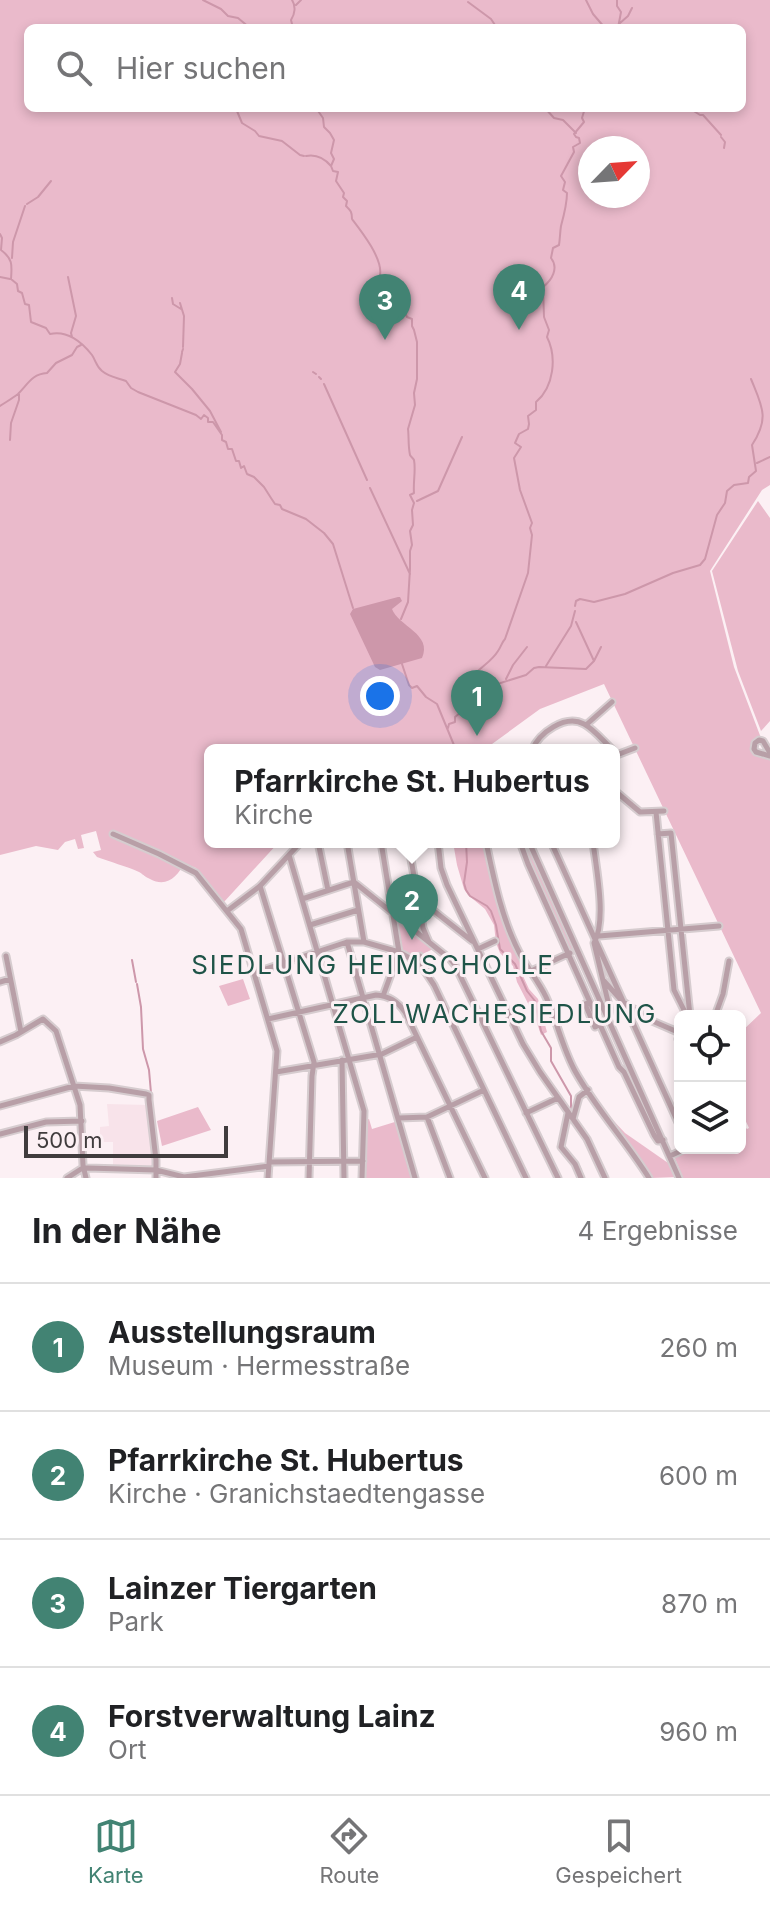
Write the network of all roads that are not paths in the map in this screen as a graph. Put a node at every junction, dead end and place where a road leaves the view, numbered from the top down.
1 (612, 702) dead end
2 (586, 725) junction
3 (534, 744) edge
4 (606, 744) edge
5 (635, 748) dead end
6 (620, 752) edge
7 (620, 795) edge
8 (664, 811) dead end
9 (656, 812) junction
10 (113, 834) dead end
11 (658, 834) junction
12 (295, 848) edge
13 (319, 848) edge
14 (348, 848) edge
15 (382, 848) edge
16 (409, 848) edge
17 (439, 848) edge
18 (487, 848) edge
19 (523, 848) edge
20 (532, 848) edge
21 (554, 848) edge
22 (594, 848) edge
23 (289, 855) junction
24 (354, 882) junction
25 (260, 886) junction
26 (328, 890) junction
27 (302, 899) junction
28 (419, 901) junction
29 (359, 910) junction
30 (227, 911) junction
31 (393, 913) junction
32 (310, 925) junction
33 (719, 926) dead end
34 (681, 928) junction
35 (667, 929) junction
36 (597, 938) junction
37 (473, 941) junction
38 (495, 941) dead end
39 (347, 942) junction
40 (364, 942) junction
41 (429, 943) junction
42 (478, 949) junction
43 (577, 949) junction
44 (317, 951) junction
45 (399, 952) junction
46 (569, 954) junction
47 (6, 956) dead end
48 (420, 956) dead end
49 (729, 961) dead end
50 (284, 963) junction
51 (531, 971) junction
52 (254, 973) junction
53 (10, 979) junction
54 (603, 980) junction
55 (0, 982) edge
56 (434, 985) junction
57 (383, 996) junction
58 (364, 997) junction
59 (622, 1001) junction
60 (590, 1002) junction
61 (332, 1004) junction
62 (604, 1008) junction
63 (685, 1010) edge
64 (688, 1010) edge
65 (717, 1010) edge
66 (299, 1012) junction
67 (595, 1013) junction
68 (608, 1017) junction
69 (268, 1019) junction
70 (601, 1024) junction
71 (674, 1030) edge
72 (21, 1032) junction
73 (417, 1037) junction
74 (0, 1042) edge
75 (380, 1054) junction
76 (346, 1060) junction
77 (314, 1065) junction
78 (276, 1072) junction
79 (74, 1086) junction
80 (484, 1090) junction
81 (588, 1090) junction
82 (558, 1098) junction
83 (0, 1106) edge
84 (451, 1106) junction
85 (526, 1113) junction
86 (674, 1114) edge
87 (571, 1115) junction
88 (427, 1117) junction
89 (399, 1118) junction
90 (82, 1121) junction
91 (0, 1134) edge
92 (663, 1140) junction
93 (674, 1154) edge
94 (670, 1156) junction
95 (363, 1161) junction
96 (309, 1162) junction
97 (344, 1162) junction
98 (270, 1164) junction
99 (84, 1168) junction
100 (117, 1169) junction
101 (156, 1170) junction
102 (204, 1176) edge
103 (67, 1178) edge
104 (86, 1178) edge
105 (119, 1178) edge
106 (156, 1178) edge
107 (268, 1178) edge
108 (309, 1178) edge
109 (344, 1178) edge
110 (362, 1178) edge
111 (415, 1178) edge
112 (450, 1178) edge
113 (485, 1178) edge
114 (526, 1178) edge
115 (558, 1178) edge
116 (581, 1178) edge
117 (605, 1178) edge
118 (649, 1178) edge
119 (679, 1178) edge

1 - 2 street
2 - 3 street
2 - 4 street
5 - 6 street
7 - 9 street
8 - 9 street
9 - 11 street
10 - 30 street
11 - 34 street
11 - 35 street
12 - 23 street
13 - 26 street
14 - 24 street
15 - 31 street
16 - 28 street
17 - 37 street
18 - 51 street
19 - 46 street
20 - 43 street
21 - 36 street
22 - 36 street
23 - 25 street
23 - 27 street
24 - 26 street
24 - 29 street
24 - 31 street
25 - 30 street
25 - 50 street
26 - 27 street
27 - 32 street
28 - 37 street
28 - 41 street
29 - 32 street
29 - 40 street
30 - 52 street
31 - 41 street
31 - 45 street
32 - 44 street
33 - 34 street
34 - 35 street
34 - 64 street
35 - 36 street
35 - 63 street
36 - 54 street
36 - 59 street
37 - 42 street
38 - 42 street
39 - 40 street
39 - 44 street
39 - 58 street
40 - 45 street
41 - 85 street
42 - 82 street
43 - 46 street
43 - 62 street
44 - 50 street
44 - 61 street
45 - 56 street
45 - 57 street
46 - 51 street
46 - 60 street
47 - 53 street
48 - 56 street
49 - 65 street
50 - 52 street
50 - 66 street
51 - 81 street
52 - 69 street
53 - 55 street
53 - 72 street
54 - 59 street
54 - 68 street
56 - 80 street
57 - 58 street
57 - 73 street
58 - 61 street
58 - 75 street
59 - 71 street
59 - 86 street
60 - 67 street
60 - 70 street
61 - 66 street
61 - 76 street
62 - 67 street
62 - 68 street
66 - 69 street
66 - 77 street
67 - 70 street
68 - 92 street
69 - 78 street
70 - 92 street
72 - 74 street
72 - 79 street
73 - 75 street
73 - 84 street
75 - 76 street
75 - 89 street
76 - 77 street
76 - 95 street
76 - 97 street
77 - 78 street
77 - 96 street
78 - 98 street
79 - 83 street
79 - 90 street
79 - 101 street
80 - 84 street
80 - 114 street
81 - 87 street
81 - 118 street
82 - 85 street
82 - 87 street
84 - 88 street
84 - 113 street
85 - 115 street
87 - 116 street
87 - 117 street
88 - 89 street
88 - 112 street
89 - 111 street
90 - 91 street
90 - 99 street
92 - 94 street
93 - 94 street
94 - 119 street
95 - 97 street
95 - 110 street
96 - 97 street
96 - 98 street
96 - 108 street
97 - 109 street
98 - 102 street
98 - 107 street
99 - 100 street
99 - 103 street
99 - 104 street
100 - 101 street
100 - 105 street
101 - 102 street
101 - 106 street

